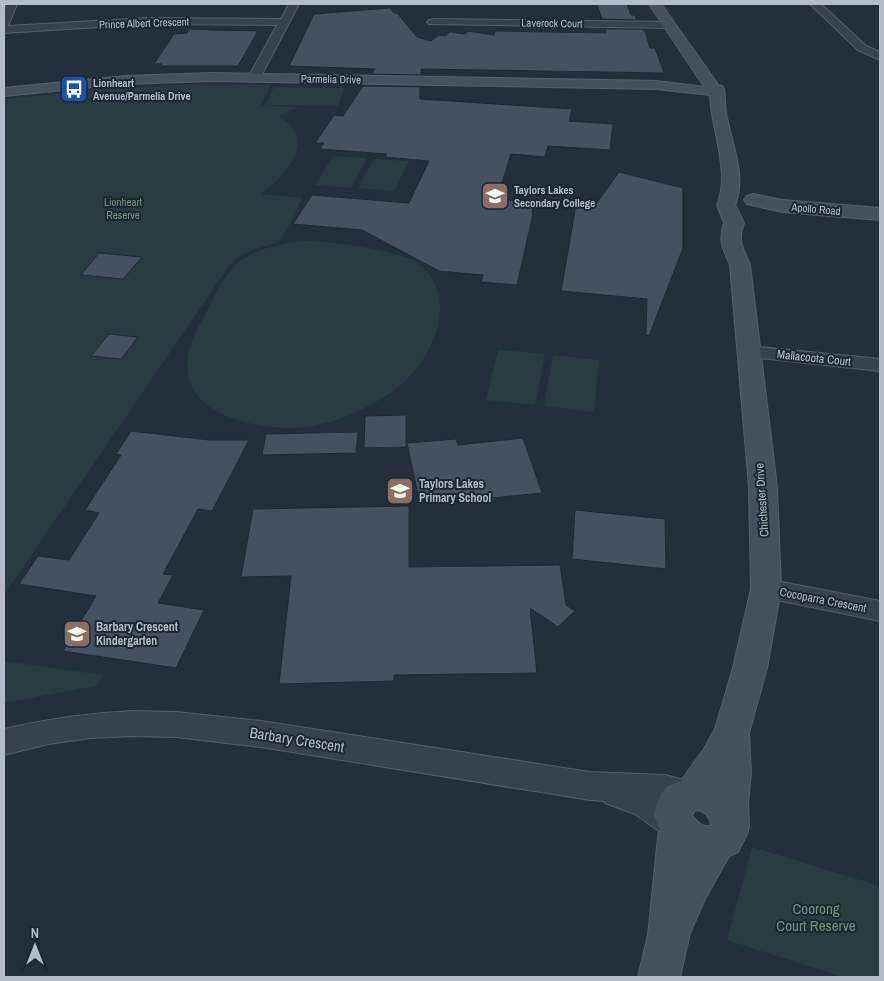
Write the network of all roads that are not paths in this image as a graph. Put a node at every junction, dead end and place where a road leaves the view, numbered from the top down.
1 (12, 4) edge
2 (294, 4) edge
3 (655, 4) edge
4 (815, 4) edge
5 (284, 22) junction
6 (433, 22) dead end
7 (4, 24) edge
8 (670, 25) junction
9 (4, 30) edge
10 (880, 56) edge
11 (870, 60) edge
12 (254, 78) junction
13 (700, 86) junction
14 (5, 92) edge
15 (729, 177) junction
16 (729, 206) junction
17 (752, 209) junction
18 (880, 214) edge
19 (880, 224) edge
20 (740, 265) junction
21 (748, 352) junction
22 (880, 365) edge
23 (766, 589) junction
24 (880, 611) edge
25 (732, 732) junction
26 (4, 742) edge
27 (684, 809) junction
28 (723, 830) junction
29 (669, 935) junction
30 (659, 977) edge

1 - 7 street
2 - 5 street
3 - 8 street, Chichester Drive
4 - 11 street
5 - 9 street, Prince Albert Crescent
5 - 12 street
6 - 8 street, Laverock Court
8 - 13 street, Chichester Drive
10 - 11 street
12 - 13 street, Parmelia Drive
12 - 14 street, Parmelia Drive
13 - 15 street, Chichester Drive
15 - 16 street, Chichester Drive
15 - 17 street
16 - 17 street
16 - 20 street, Chichester Drive
17 - 18 street, Apollo Road
17 - 19 street, Apollo Road
17 - 20 street, Chichester Drive
20 - 21 street, Chichester Drive
21 - 22 street, Mallacoota Court
21 - 23 street, Chichester Drive
23 - 24 street, Cocoparra Crescent
23 - 25 street, Chichester Drive
25 - 27 street, Chichester Drive
25 - 28 street, Chichester Drive
26 - 27 street, Barbary Crescent
27 - 28 street
27 - 29 street, Chichester Drive
28 - 29 street, Chichester Drive
29 - 30 street, Chichester Drive

